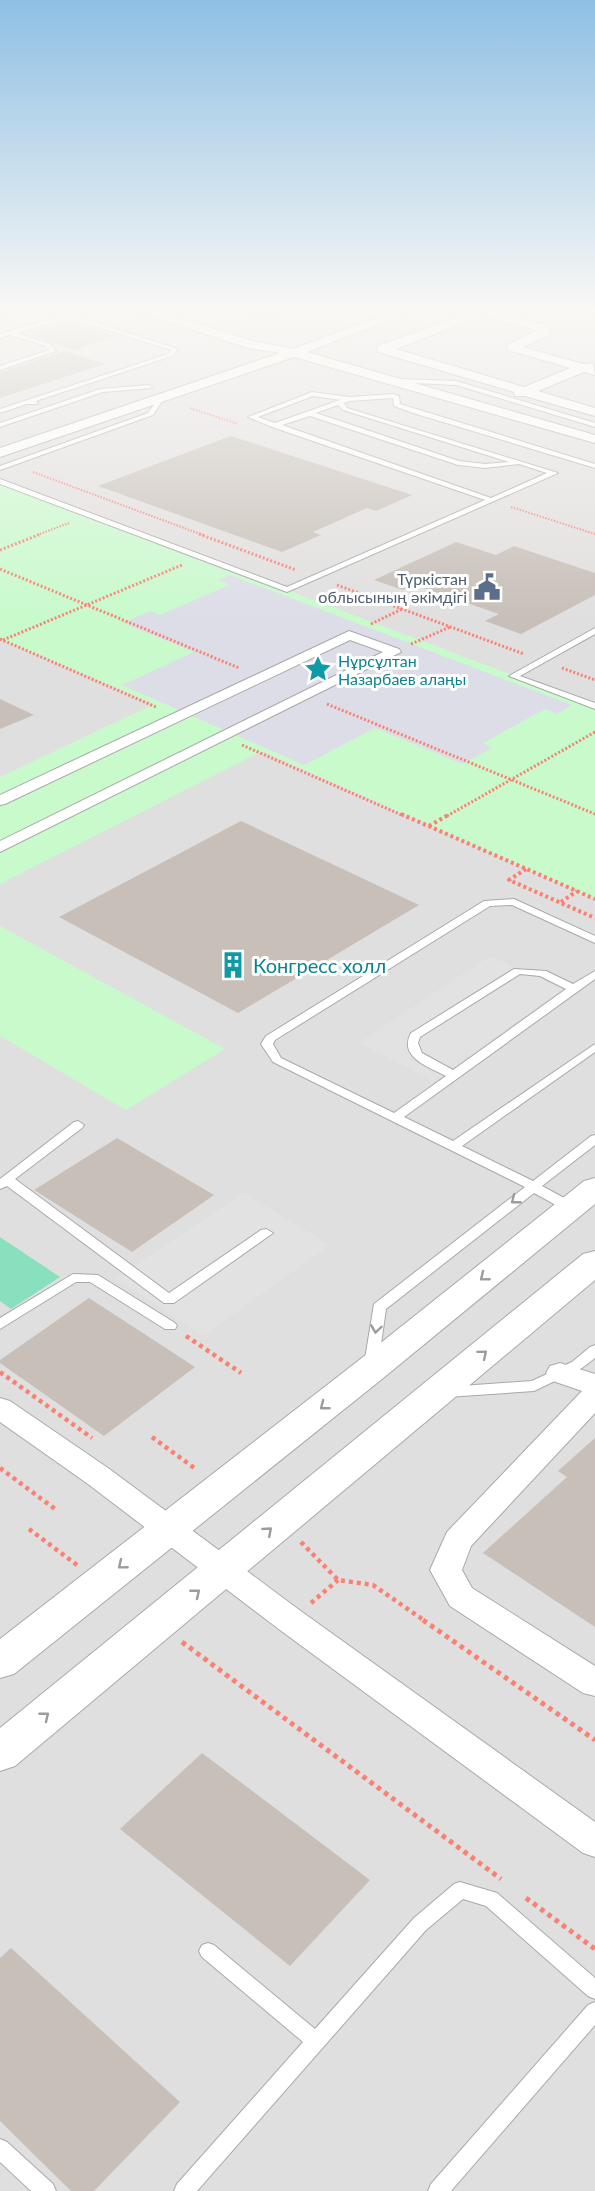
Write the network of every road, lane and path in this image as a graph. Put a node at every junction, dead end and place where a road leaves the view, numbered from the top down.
1 (28, 415) edge
2 (71, 415) edge
3 (92, 415) edge
4 (148, 415) edge
5 (256, 415) edge
6 (303, 415) edge
7 (316, 415) edge
8 (366, 415) edge
9 (426, 415) edge
10 (457, 415) edge
11 (513, 415) edge
12 (562, 415) edge
13 (0, 425) edge
14 (595, 425) edge
15 (274, 426) junction
16 (0, 438) edge
17 (595, 439) edge
18 (0, 453) edge
19 (595, 456) edge
20 (521, 462) junction
21 (595, 466) edge
22 (0, 468) edge
23 (0, 481) edge
24 (491, 500) junction
25 (89, 515) junction
26 (595, 534) edge
27 (0, 550) edge
28 (201, 558) junction
29 (402, 609) dead end
30 (450, 627) dead end
31 (595, 631) edge
32 (349, 635) junction
33 (1, 639) edge
34 (394, 652) junction
35 (595, 706) edge
36 (177, 717) junction
37 (595, 732) edge
38 (223, 737) junction
39 (0, 801) edge
40 (429, 826) junction
41 (0, 847) edge
42 (526, 869) junction
43 (577, 891) junction
44 (595, 899) edge
45 (560, 902) junction
46 (595, 918) edge
47 (595, 940) edge
48 (595, 974) edge
49 (573, 989) junction
50 (595, 1047) edge
51 (454, 1075) junction
52 (396, 1117) junction
53 (78, 1125) dead end
54 (595, 1139) edge
55 (454, 1146) junction
56 (4, 1182) edge
57 (534, 1186) junction
58 (582, 1197) edge
59 (266, 1233) dead end
60 (595, 1262) edge
61 (0, 1324) edge
62 (170, 1326) joint
63 (595, 1350) edge
64 (370, 1370) junction
65 (0, 1372) edge
66 (241, 1373) dead end
67 (560, 1373) junction
68 (595, 1384) edge
69 (437, 1392) junction
70 (595, 1395) edge
71 (0, 1408) edge
72 (152, 1437) dead end
73 (93, 1439) dead end
74 (0, 1467) edge
75 (222, 1488) junction
76 (55, 1509) dead end
77 (277, 1524) junction
78 (167, 1528) junction
79 (29, 1529) dead end
80 (225, 1570) junction
81 (338, 1580) junction
82 (100, 1582) junction
83 (291, 1621) junction
84 (158, 1624) junction
85 (1, 1660) edge
86 (595, 1683) edge
87 (595, 1740) edge
88 (0, 1753) edge
89 (595, 1842) edge
90 (510, 1886) dead end
91 (520, 1893) dead end
92 (595, 1949) edge
93 (208, 1951) dead end
94 (595, 1990) edge
95 (595, 2012) edge
96 (317, 2042) junction
97 (0, 2149) edge
98 (46, 2191) edge
99 (184, 2191) edge
100 (438, 2191) edge

1 - 13 lane
2 - 16 street
3 - 18 street
4 - 22 lane
5 - 15 lane
6 - 15 lane
7 - 20 lane
8 - 20 lane
9 - 21 lane
10 - 19 street
11 - 17 street
12 - 14 lane
15 - 24 lane
20 - 24 lane
23 - 25 lane
24 - 26 path
24 - 28 lane
25 - 27 path
25 - 28 lane
28 - 33 path
29 - 32 path
30 - 34 path
31 - 35 lane
32 - 34 street
32 - 36 street
33 - 36 path
34 - 38 street
36 - 39 street
37 - 40 path
38 - 40 path
38 - 41 street
40 - 42 path
42 - 43 path
42 - 45 path
43 - 44 path
43 - 45 path
45 - 46 path
47 - 52 lane
48 - 49 lane
49 - 51 lane
49 - 51 lane
50 - 55 lane
51 - 52 lane
52 - 55 lane
53 - 56 lane
54 - 57 lane
55 - 57 lane
56 - 59 lane
57 - 58 lane
57 -> 64 lane
58 -> 64 street
69 -> 60 street
61 - 62 lane
62 - 66 path
63 - 67 lane
64 -> 75 street
65 - 73 path
67 - 68 street
67 - 69 lane
69 - 77 street
70 - 86 street
71 - 78 street
72 - 75 path
74 - 76 path
75 - 78 street
80 -> 77 street
77 - 81 path
78 - 80 street
78 -> 82 street
79 - 82 path
80 - 83 street
84 -> 80 street
81 - 83 path
81 - 87 path
82 - 85 street
83 - 89 street
88 -> 84 street
84 - 90 path
91 - 92 path
93 - 96 lane
94 - 96 lane
95 - 100 lane
96 - 99 lane
97 - 98 lane

